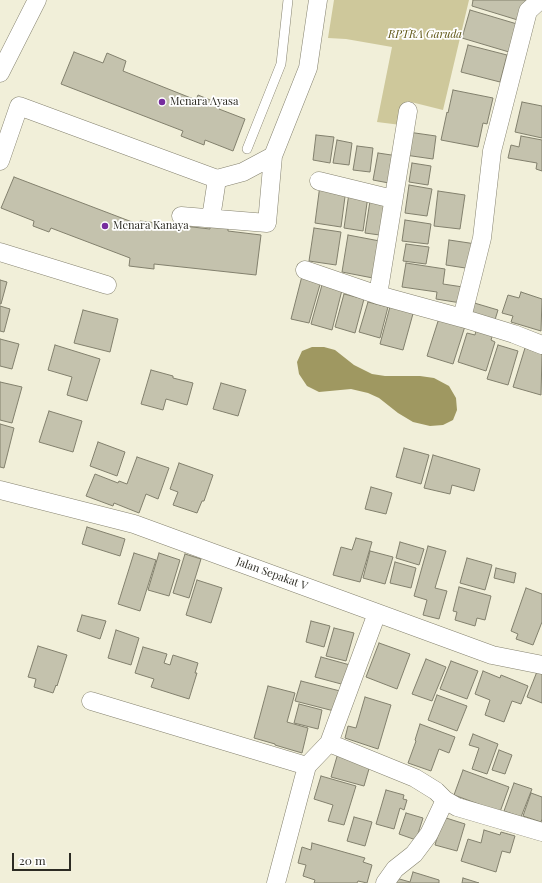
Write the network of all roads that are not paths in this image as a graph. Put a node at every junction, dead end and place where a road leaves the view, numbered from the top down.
1 (37, 0) edge
2 (288, 0) edge
3 (318, 0) edge
4 (540, 0) edge
5 (0, 73) edge
6 (408, 111) dead end
7 (247, 149) dead end
8 (273, 156) junction
9 (0, 161) edge
10 (217, 179) junction
11 (319, 180) dead end
12 (393, 199) junction
13 (181, 216) dead end
14 (211, 218) junction
15 (0, 252) edge
16 (305, 270) dead end
17 (107, 286) dead end
18 (378, 295) junction
19 (462, 318) junction
20 (542, 345) edge
21 (0, 490) edge
22 (377, 613) junction
23 (542, 665) edge
24 (91, 701) dead end
25 (329, 742) junction
26 (308, 766) junction
27 (445, 800) junction
28 (542, 832) edge
29 (276, 883) edge
30 (385, 883) edge

1 - 5 street
2 - 7 lane
3 - 8 street
4 - 19 street
6 - 12 street
8 - 10 street
8 - 14 street
9 - 10 street
10 - 14 street
11 - 12 street
12 - 18 street
13 - 14 street
15 - 17 street
16 - 18 street
18 - 19 street
19 - 20 street
21 - 22 street, Jalan Sepakat V
22 - 23 street, Jalan Sepakat V
22 - 25 street
24 - 26 street
25 - 26 street
25 - 27 street
26 - 29 street
27 - 28 street
27 - 30 street

